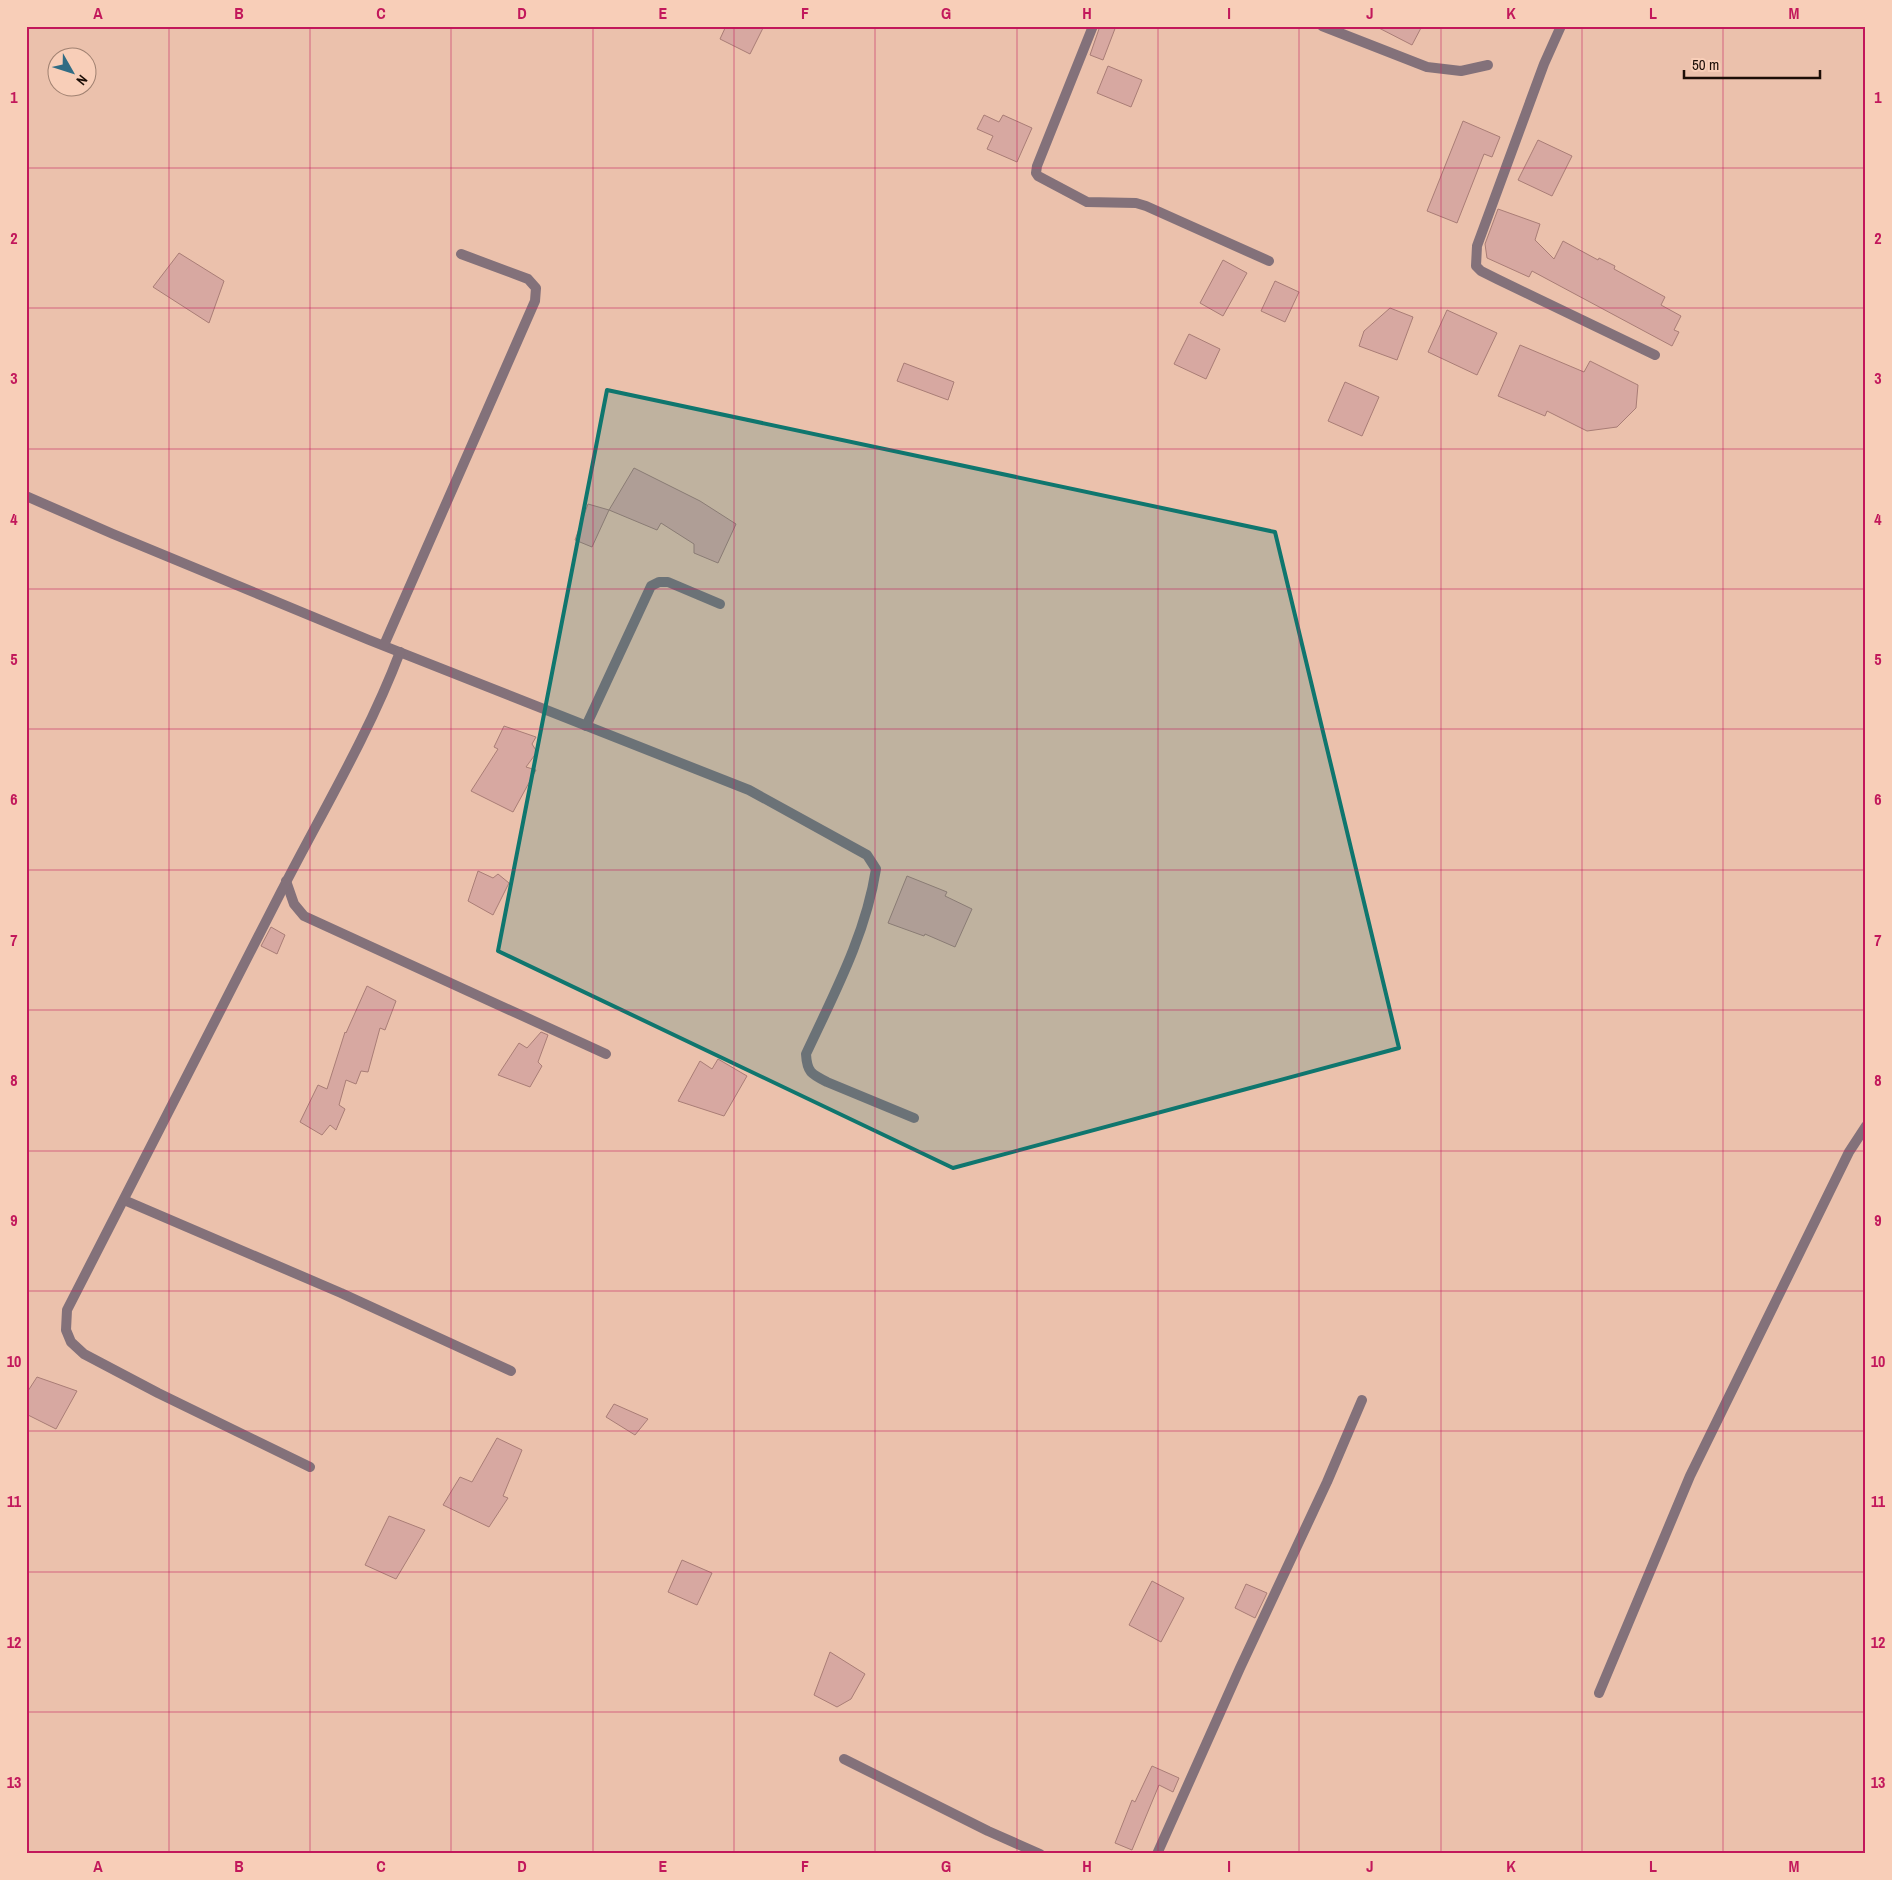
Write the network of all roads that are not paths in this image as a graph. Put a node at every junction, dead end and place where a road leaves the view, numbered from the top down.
1 (1093, 26) edge
2 (1322, 26) edge
3 (1561, 26) edge
4 (1488, 65) dead end
5 (461, 254) dead end
6 (1269, 261) dead end
7 (1655, 355) dead end
8 (26, 496) edge
9 (720, 604) dead end
10 (384, 645) junction
11 (400, 652) junction
12 (586, 726) junction
13 (286, 881) junction
14 (606, 1054) dead end
15 (914, 1118) dead end
16 (1866, 1126) edge
17 (124, 1200) junction
18 (511, 1372) dead end
19 (1362, 1400) dead end
20 (310, 1466) dead end
21 (1599, 1694) dead end
22 (844, 1759) dead end
23 (1040, 1854) edge
24 (1157, 1854) edge

1 - 6 street
2 - 4 street
3 - 7 street
5 - 10 street
8 - 10 street
9 - 12 street
10 - 11 street
11 - 12 street
11 - 13 street
12 - 15 street
13 - 14 street
13 - 17 street
16 - 21 street
17 - 18 street
17 - 20 street
19 - 24 street
22 - 23 street

